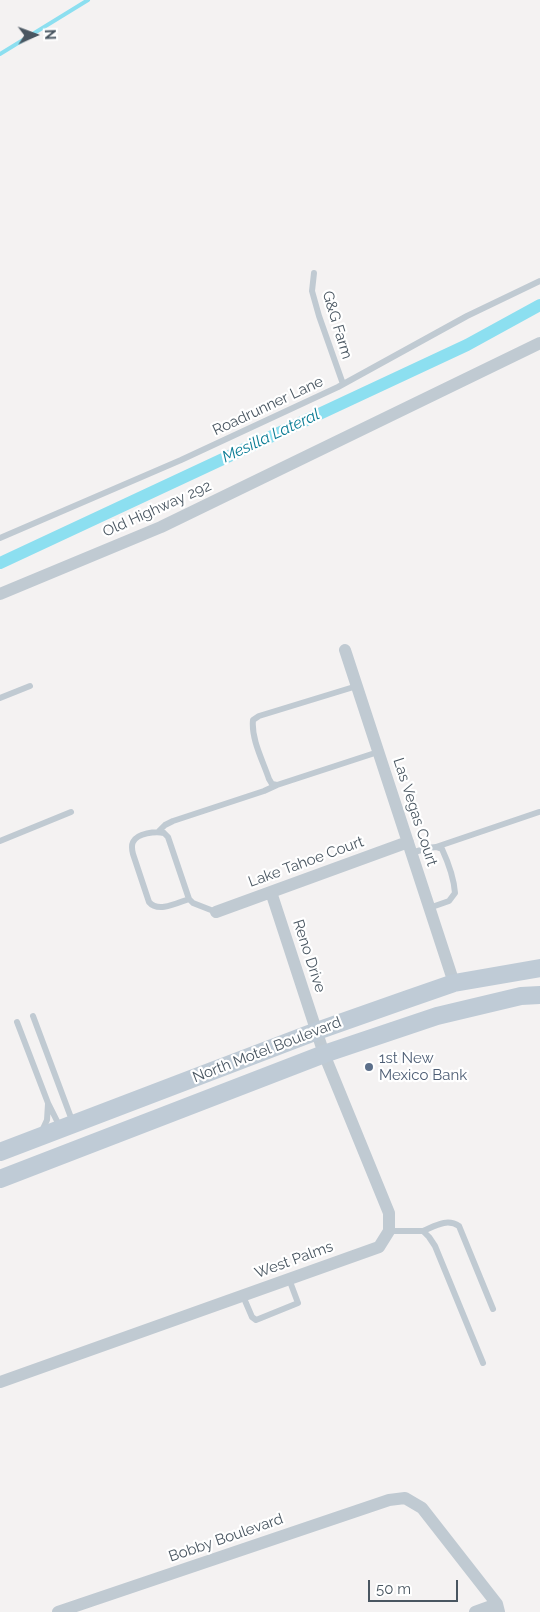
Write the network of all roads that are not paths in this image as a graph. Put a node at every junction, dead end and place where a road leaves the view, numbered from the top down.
1 (314, 273) dead end
2 (540, 281) edge
3 (540, 343) edge
4 (343, 384) junction
5 (0, 538) edge
6 (0, 594) edge
7 (345, 650) dead end
8 (30, 686) dead end
9 (357, 686) junction
10 (0, 698) edge
11 (378, 752) junction
12 (277, 785) junction
13 (71, 812) dead end
14 (539, 812) dead end
15 (159, 831) junction
16 (0, 841) edge
17 (436, 847) junction
18 (409, 848) junction
19 (271, 892) junction
20 (189, 899) junction
21 (429, 908) junction
22 (216, 912) joint
23 (540, 968) edge
24 (454, 983) junction
25 (540, 995) edge
26 (34, 1016) dead end
27 (17, 1022) dead end
28 (317, 1031) junction
29 (324, 1054) junction
30 (48, 1103) junction
31 (68, 1126) junction
32 (37, 1138) junction
33 (75, 1150) junction
34 (0, 1152) edge
35 (0, 1179) edge
36 (423, 1231) junction
37 (390, 1232) junction
38 (289, 1279) junction
39 (243, 1296) junction
40 (493, 1308) dead end
41 (483, 1363) dead end
42 (0, 1382) edge
43 (498, 1608) edge
44 (58, 1612) edge
45 (475, 1612) edge

1 - 4 lane, G&G Farm
2 - 4 lane, Roadrunner Lane
3 - 6 street, Old Highway 292
4 - 5 lane, Roadrunner Lane
7 - 9 street, Las Vegas Court
8 - 10 lane
9 - 11 street, Las Vegas Court
9 - 12 lane
11 - 12 lane
11 - 18 street, Las Vegas Court
12 - 15 lane
13 - 16 lane
14 - 17 lane
15 - 20 lane
15 - 20 lane
17 - 18 lane
17 - 21 lane
18 - 19 street, Lake Tahoe Court
18 - 21 street, Las Vegas Court
19 - 22 street, Lake Tahoe Court
19 - 28 street, Reno Drive
20 - 22 lane
21 - 24 street, Las Vegas Court
23 - 24 main road, North Motel Boulevard
24 - 28 main road, North Motel Boulevard
25 - 29 main road, North Motel Boulevard
26 - 31 lane
27 - 30 lane
28 - 29 street
28 - 31 main road, North Motel Boulevard
29 - 33 main road, North Motel Boulevard
29 - 37 street
30 - 31 lane
30 - 32 lane
31 - 32 main road, North Motel Boulevard
31 - 33 main road
32 - 34 main road, North Motel Boulevard
33 - 35 main road, North Motel Boulevard
36 - 37 lane
36 - 40 lane
36 - 41 lane
37 - 38 street, West Palms
38 - 39 street, West Palms
38 - 39 lane
39 - 42 street, West Palms
43 - 44 street, Bobby Boulevard
43 - 45 street

